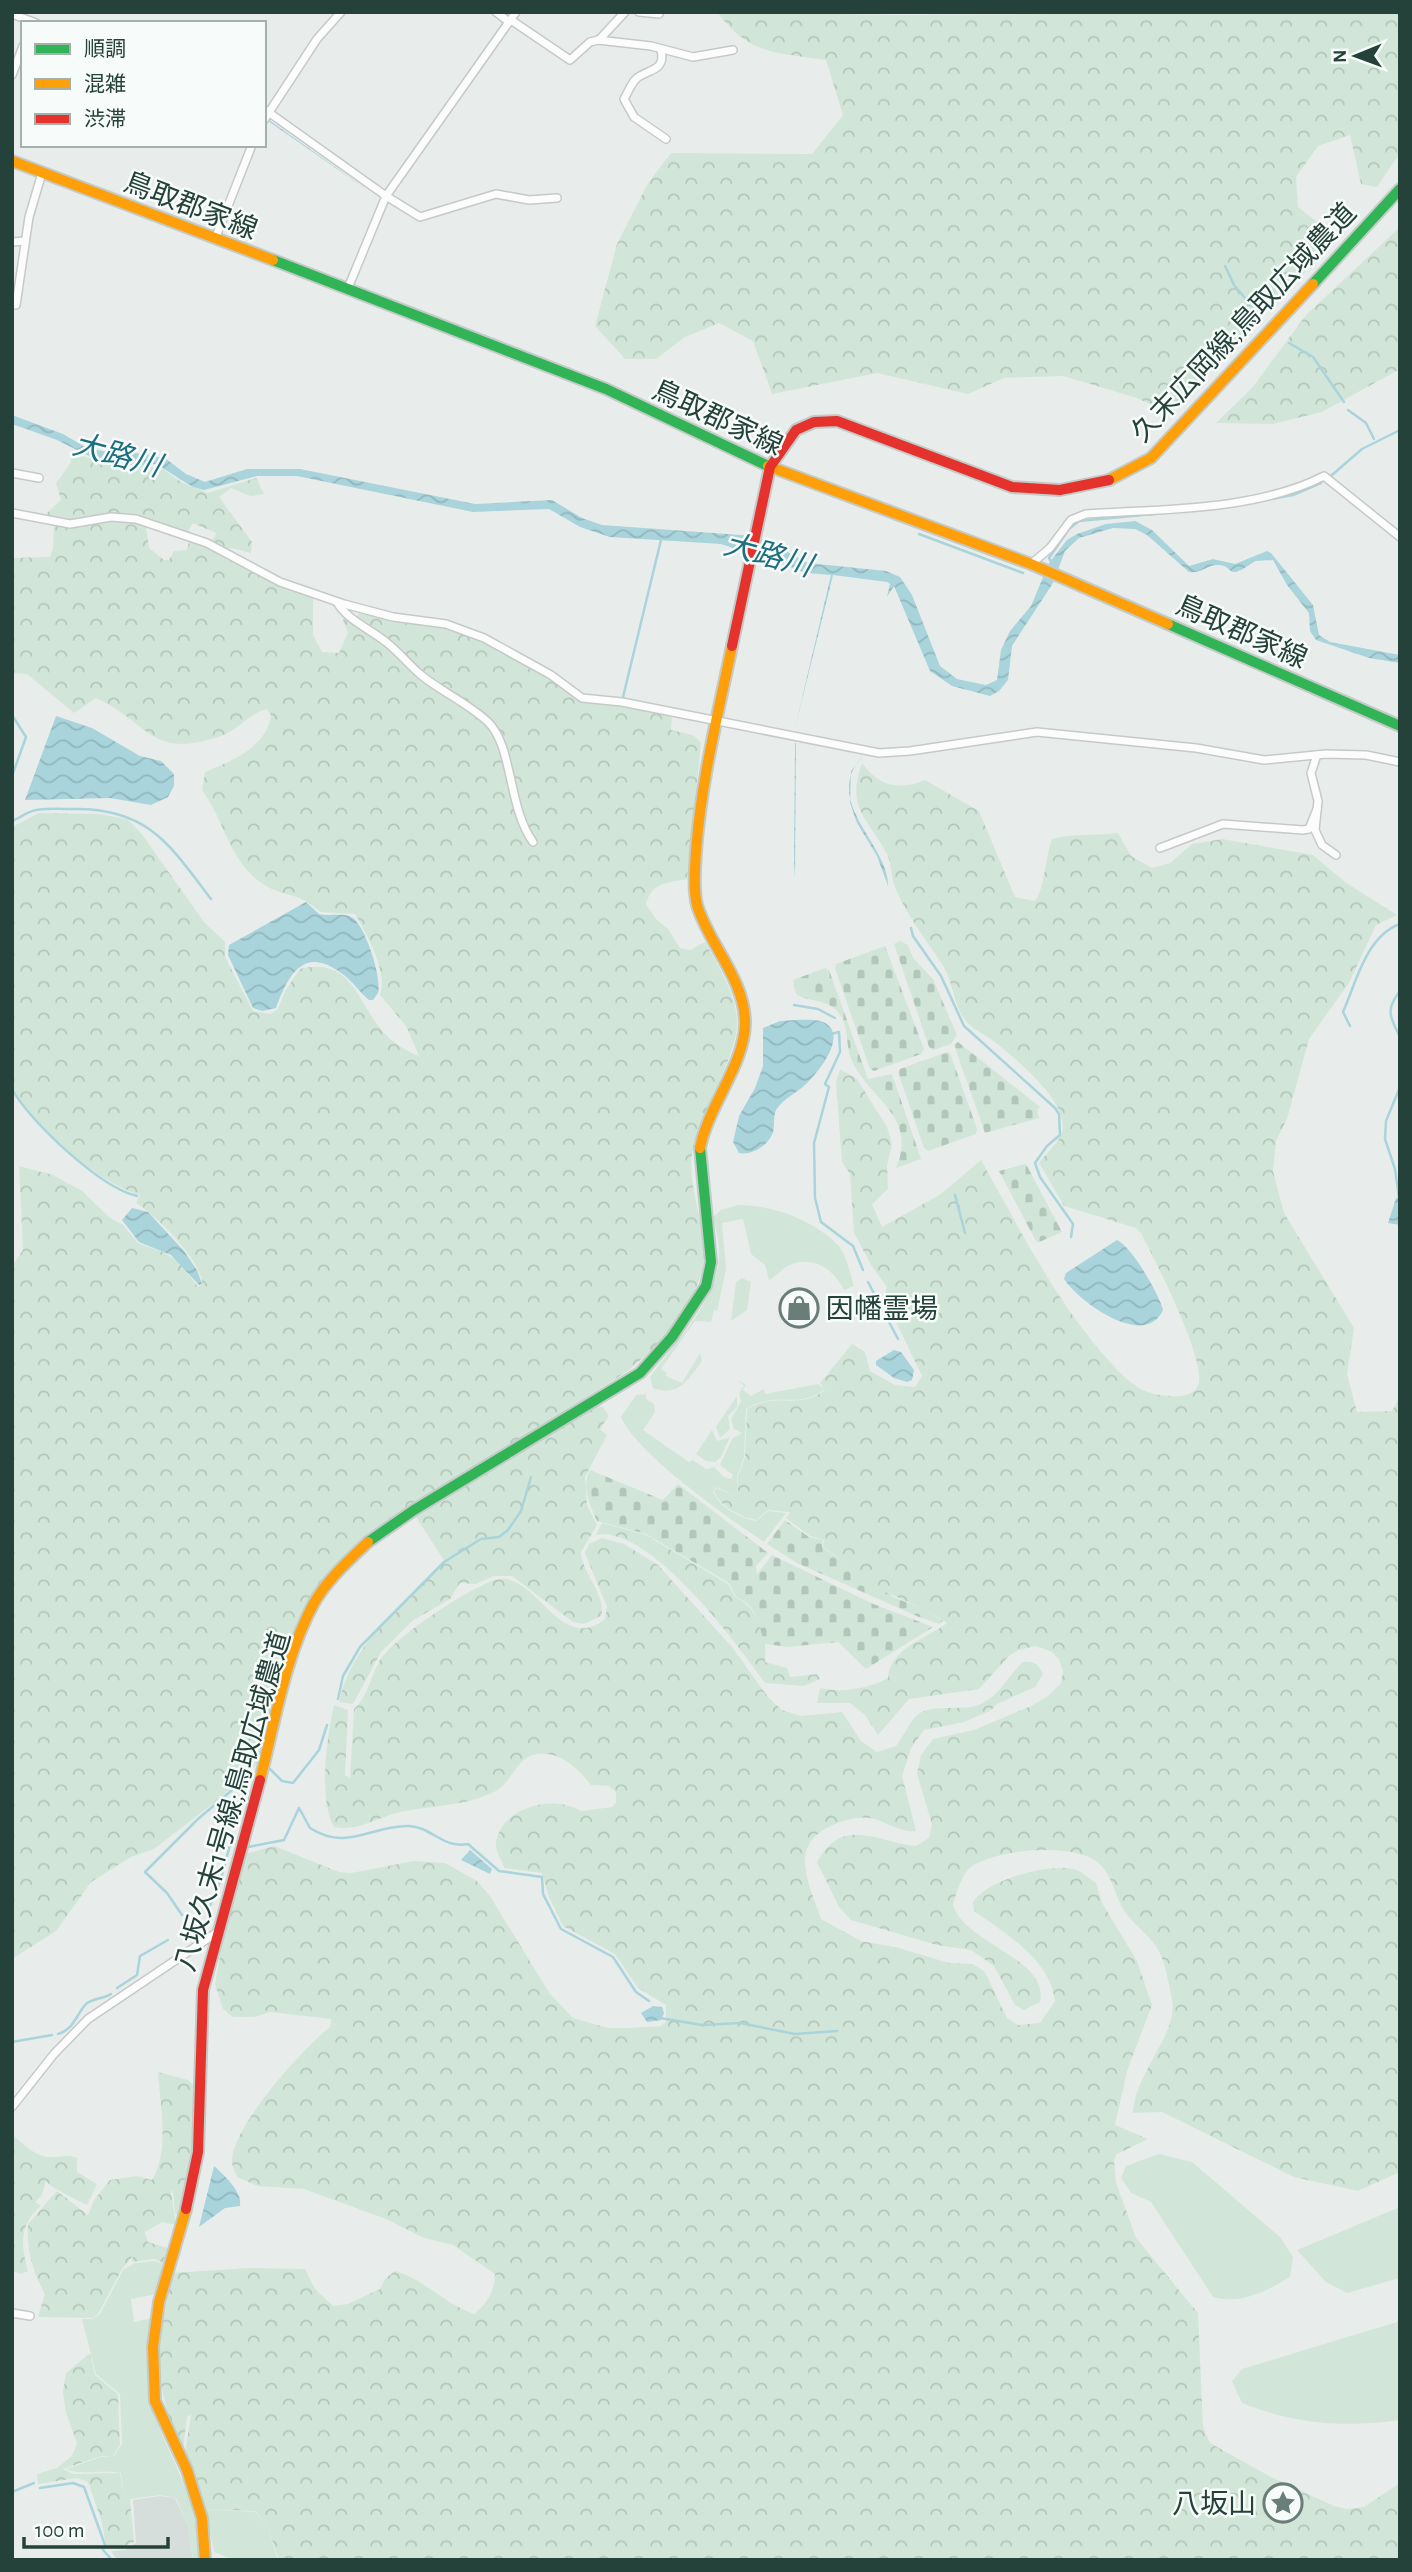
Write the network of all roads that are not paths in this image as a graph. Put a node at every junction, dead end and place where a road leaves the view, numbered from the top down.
1 (341, 12) edge
2 (496, 12) edge
3 (516, 12) edge
4 (625, 12) edge
5 (639, 12) edge
6 (12, 14) edge
7 (659, 14) edge
8 (30, 21) edge
9 (510, 21) junction
10 (600, 40) junction
11 (660, 50) junction
12 (733, 50) dead end
13 (21, 51) edge
14 (12, 75) edge
15 (267, 109) edge
16 (666, 139) dead end
17 (251, 147) edge
18 (12, 161) edge
19 (42, 173) junction
20 (1400, 189) edge
21 (386, 196) junction
22 (557, 198) dead end
23 (215, 239) junction
24 (25, 241) junction
25 (12, 242) edge
26 (348, 288) junction
27 (12, 304) edge
28 (770, 467) junction
29 (12, 473) edge
30 (39, 478) dead end
31 (12, 513) edge
32 (1400, 537) edge
33 (1031, 564) junction
34 (337, 601) junction
35 (714, 722) junction
36 (1400, 726) edge
37 (1317, 755) junction
38 (1400, 762) edge
39 (1317, 809) junction
40 (533, 842) dead end
41 (1160, 848) dead end
42 (1336, 855) dead end
43 (216, 1933) junction
44 (12, 2107) edge
45 (12, 2314) edge
46 (30, 2316) dead end
47 (205, 2560) edge

1 - 15 street
2 - 9 street
3 - 9 street
4 - 10 street
5 - 7 street
6 - 8 street
9 - 10 street
9 - 21 street
10 - 11 street
11 - 12 street
11 - 16 street
13 - 14 street
15 - 21 street
17 - 23 street
18 - 19 street, 鳥取郡家線
19 - 23 street, 鳥取郡家線
19 - 24 street
20 - 28 street, 久末広岡線;鳥取広域農道
21 - 22 street
21 - 26 street
23 - 26 street, 鳥取郡家線
24 - 25 street
24 - 27 street
26 - 28 street, 鳥取郡家線
28 - 33 street, 鳥取郡家線
28 - 35 street, 八坂久末1号線;鳥取広域農道
29 - 30 street
31 - 34 street
32 - 33 street
33 - 36 street, 鳥取郡家線
34 - 35 street
34 - 40 street
35 - 37 street
35 - 43 street, 八坂久末1号線;鳥取広域農道
37 - 38 street
37 - 39 street
39 - 41 street
39 - 42 street
43 - 44 street
43 - 47 street, 八坂久末1号線;鳥取広域農道
45 - 46 street

